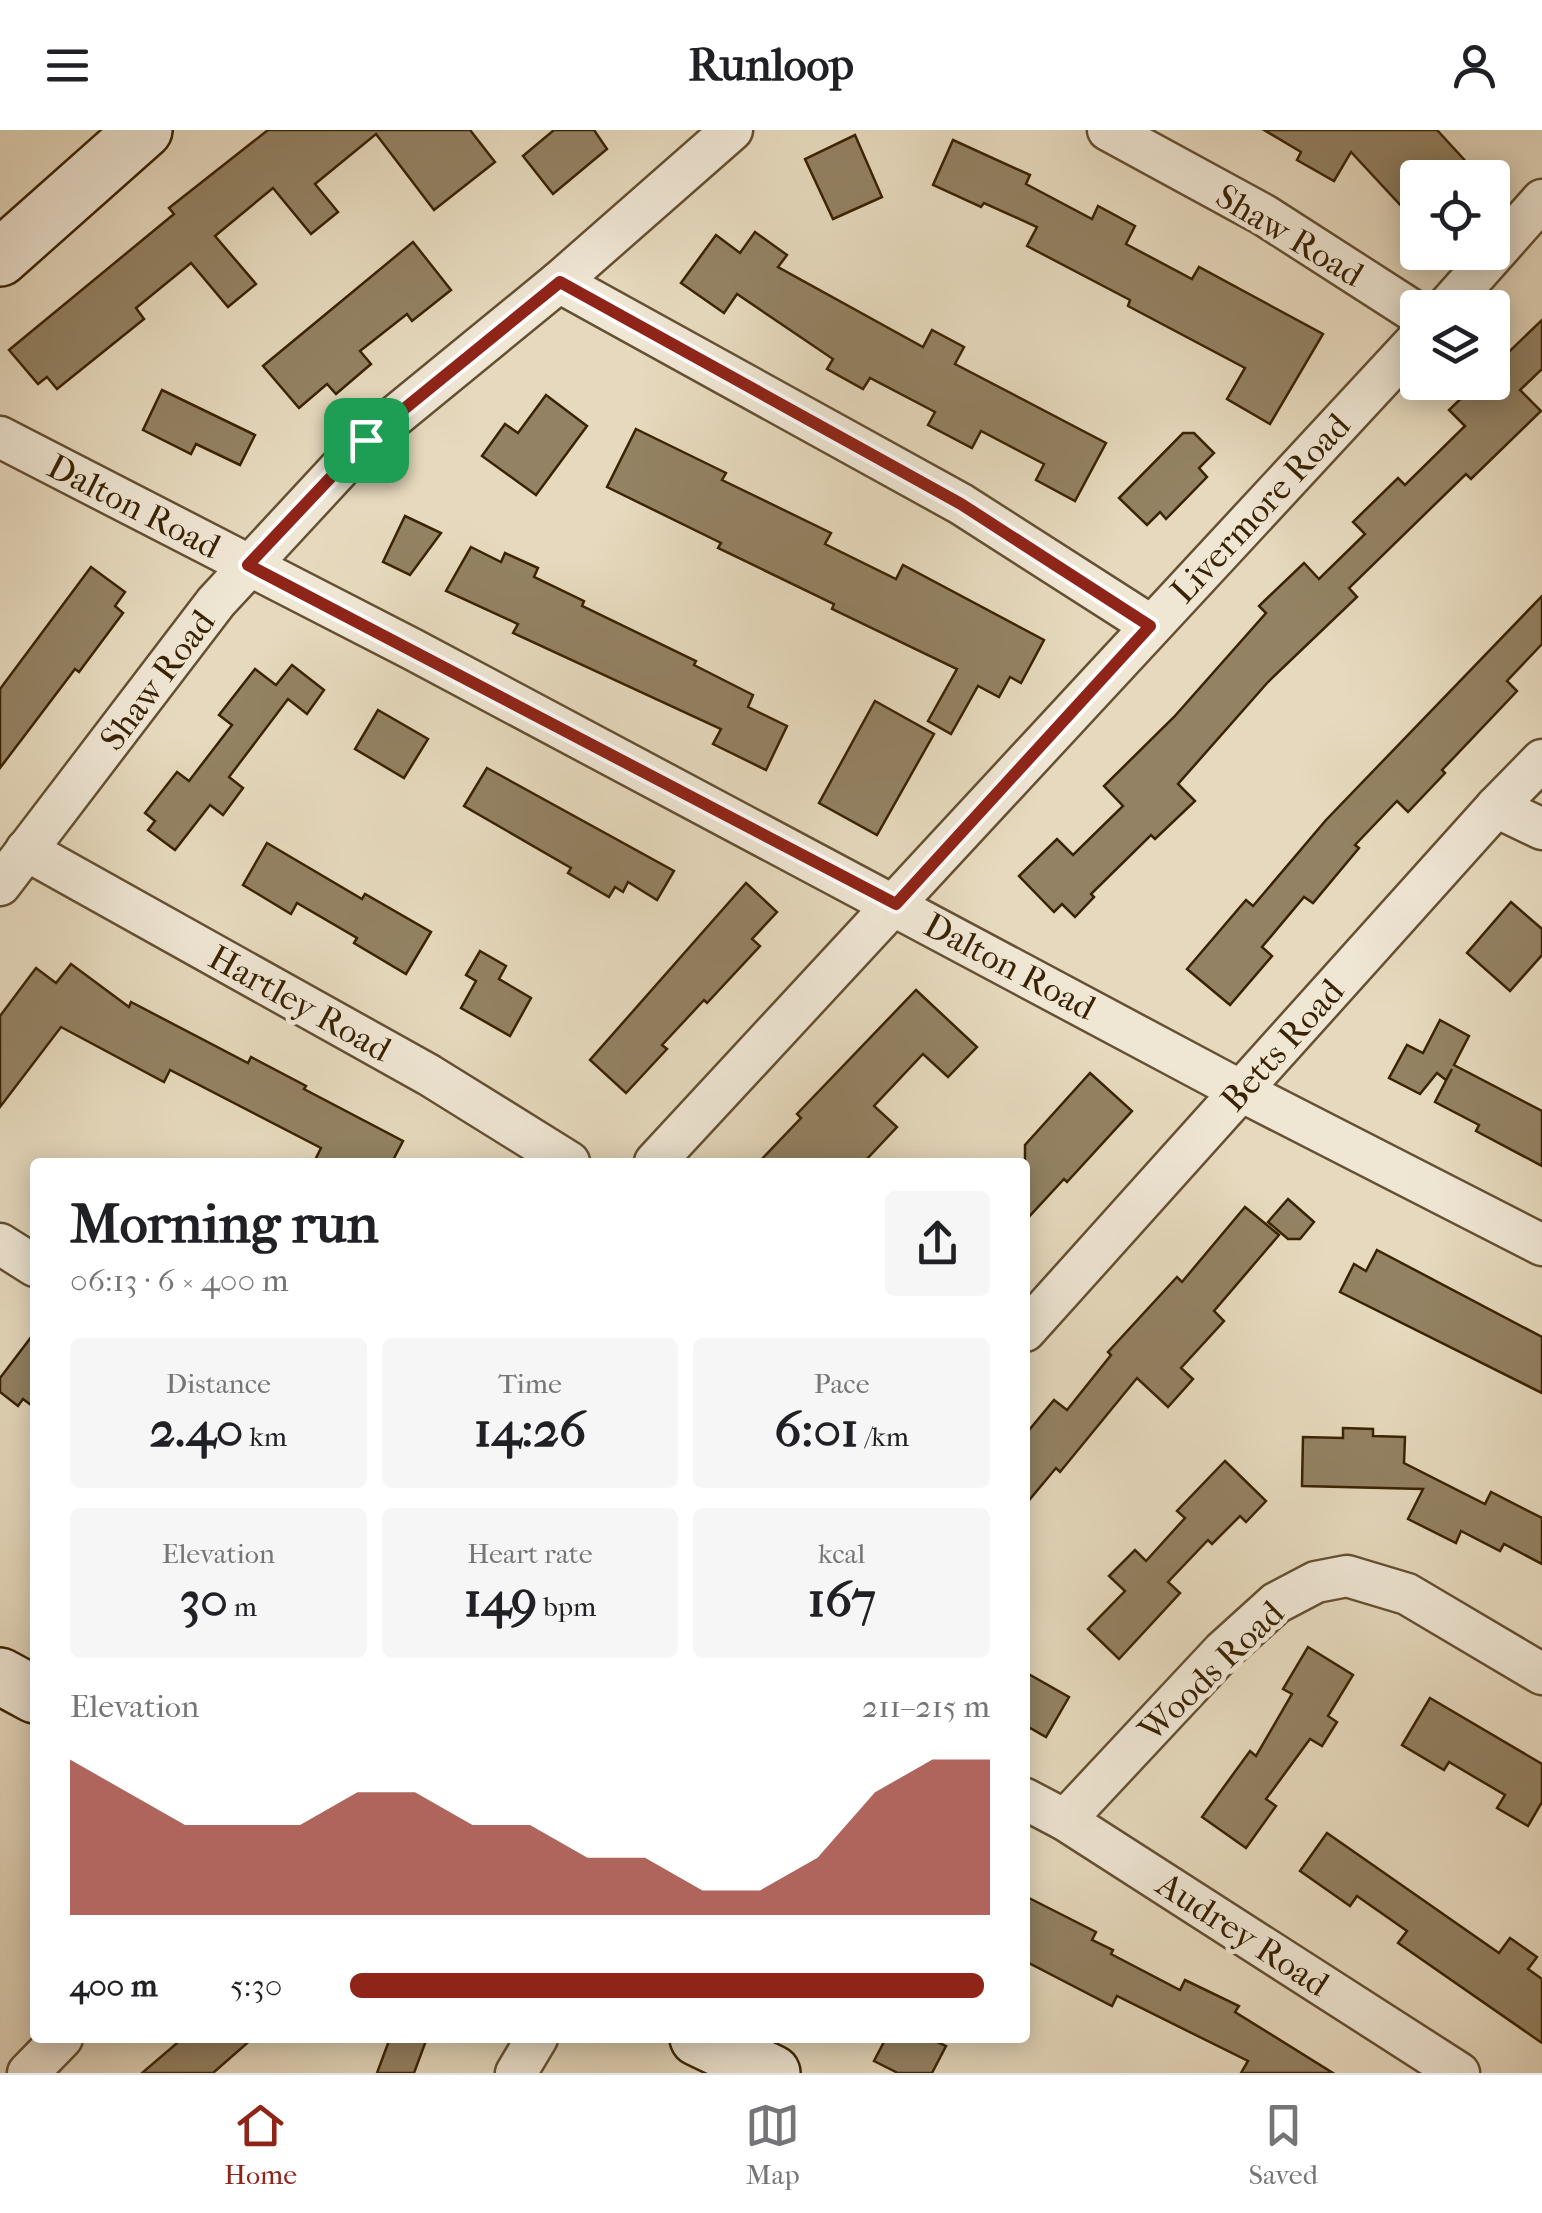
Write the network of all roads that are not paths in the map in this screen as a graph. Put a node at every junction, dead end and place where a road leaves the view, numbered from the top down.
1 (732, 130) edge
2 (1108, 130) edge
3 (133, 133) edge
4 (1542, 200) edge
5 (0, 258) edge
6 (560, 282) junction
7 (1462, 290) edge
8 (1400, 302) edge
9 (1400, 358) edge
10 (0, 436) edge
11 (248, 565) junction
12 (1150, 626) junction
13 (1542, 760) edge
14 (1496, 807) junction
15 (1542, 829) edge
16 (26, 850) junction
17 (0, 885) edge
18 (896, 904) junction
19 (1241, 1091) junction
20 (563, 1158) edge
21 (659, 1158) edge
22 (0, 1244) edge
23 (1542, 1245) edge
24 (30, 1263) edge
25 (1030, 1326) edge
26 (1542, 1674) edge
27 (0, 1676) edge
28 (30, 1692) edge
29 (1030, 1802) edge
30 (1064, 1820) junction
31 (57, 2043) edge
32 (534, 2043) edge
33 (709, 2043) edge
34 (28, 2073) edge
35 (516, 2073) edge
36 (772, 2073) edge
37 (1459, 2073) edge

1 - 6 street, Shaw Road
2 - 8 street, Shaw Road
3 - 5 street
4 - 7 street
6 - 11 street, Shaw Road
6 - 12 street
9 - 12 street, Livermore Road
10 - 11 street, Dalton Road
11 - 16 street, Shaw Road
11 - 18 street, Dalton Road
12 - 18 street, Livermore Road
13 - 14 street, Betts Road
14 - 15 street
14 - 19 street, Betts Road
16 - 17 street, Shaw Road
16 - 20 street, Hartley Road
18 - 19 street, Dalton Road
18 - 21 street, Livermore Road
19 - 23 street, Dalton Road
19 - 25 street, Betts Road
22 - 24 street
26 - 30 street, Woods Road
27 - 28 street
29 - 30 street, Audrey Road
30 - 37 street, Audrey Road
31 - 34 street
32 - 35 street
33 - 36 street

